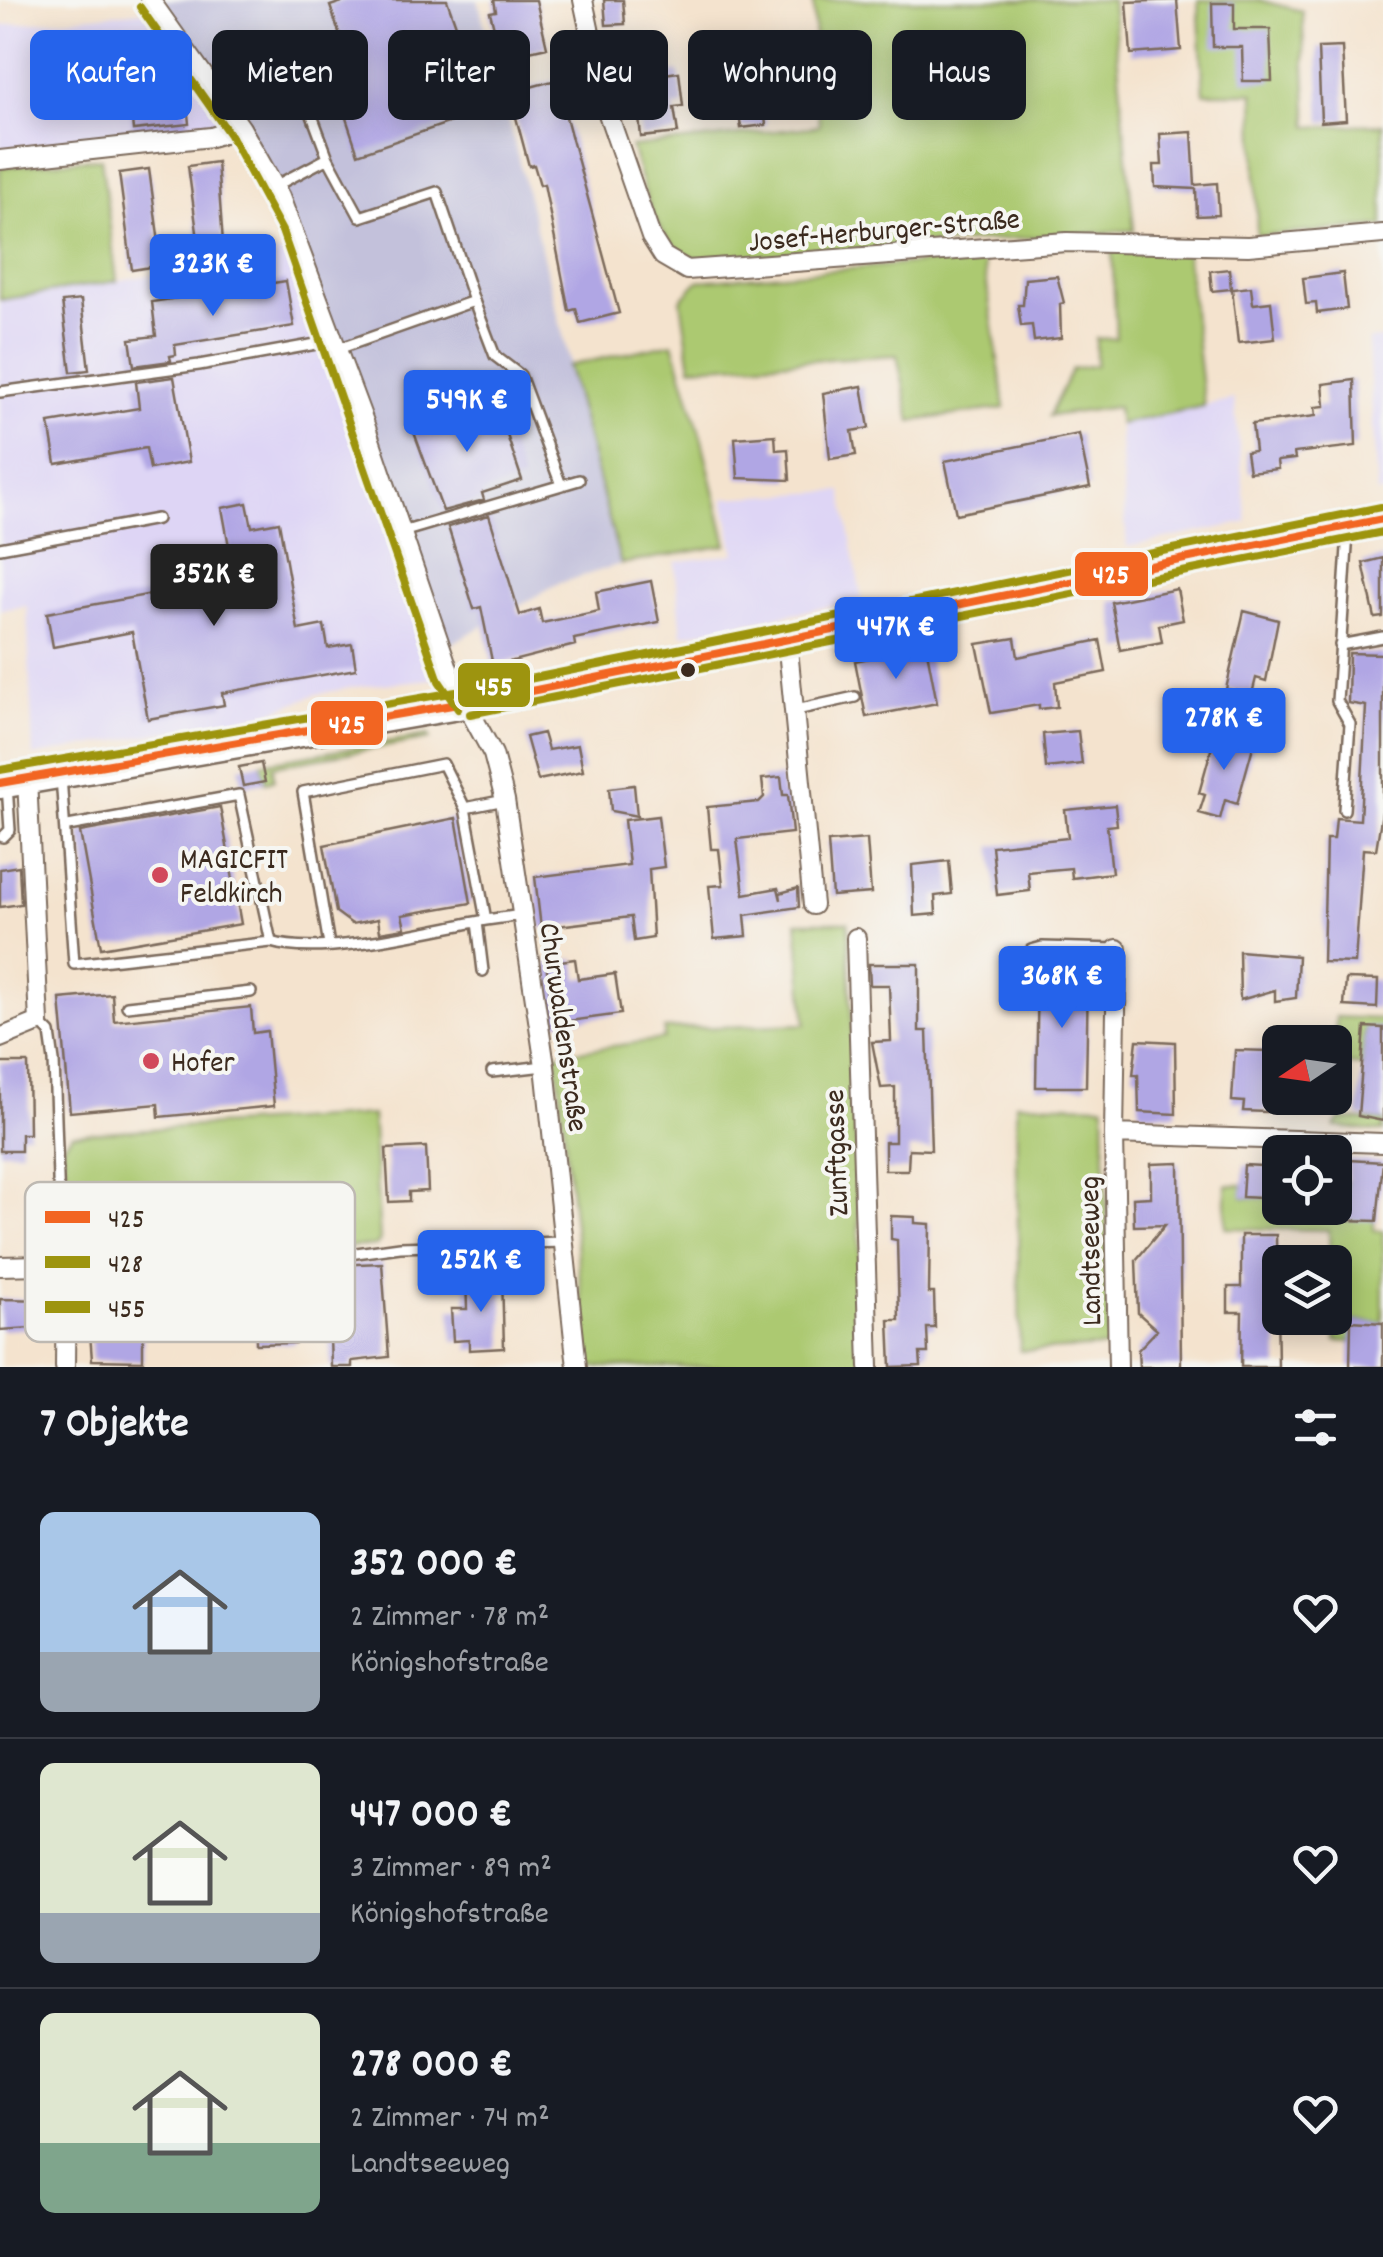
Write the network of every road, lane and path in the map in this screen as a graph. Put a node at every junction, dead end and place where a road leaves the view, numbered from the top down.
1 (150, 0) edge
2 (583, 0) edge
3 (314, 120) edge
4 (241, 128) junction
5 (328, 158) junction
6 (0, 160) edge
7 (275, 186) junction
8 (1383, 234) edge
9 (474, 301) junction
10 (336, 345) junction
11 (0, 392) edge
12 (579, 480) dead end
13 (561, 485) junction
14 (157, 519) dead end
15 (1383, 519) edge
16 (1348, 526) junction
17 (402, 532) junction
18 (0, 548) edge
19 (1383, 637) edge
20 (787, 639) junction
21 (1340, 645) junction
22 (855, 698) dead end
23 (468, 702) junction
24 (796, 710) junction
25 (60, 774) junction
26 (11, 781) edge
27 (506, 800) junction
28 (466, 808) junction
29 (1344, 810) dead end
30 (68, 826) junction
31 (3, 837) dead end
32 (813, 905) dead end
33 (522, 915) junction
34 (482, 921) junction
35 (856, 938) dead end
36 (271, 942) junction
37 (329, 946) junction
38 (1117, 950) joint
39 (483, 971) dead end
40 (251, 992) dead end
41 (1028, 1004) dead end
42 (128, 1006) dead end
43 (39, 1022) junction
44 (0, 1038) edge
45 (545, 1066) junction
46 (492, 1072) dead end
47 (1114, 1134) junction
48 (1383, 1142) edge
49 (58, 1182) edge
50 (563, 1242) junction
51 (355, 1253) edge
52 (25, 1265) edge
53 (0, 1266) edge
54 (65, 1342) edge
55 (65, 1367) edge
56 (578, 1367) edge
57 (870, 1367) edge
58 (1118, 1367) edge

1 - 4 street, Churwaldenstraße
2 - 8 street, Josef-Herburger-Straße
3 - 5 lane
4 - 6 street
4 - 7 street, Churwaldenstraße
5 - 7 lane
5 - 9 lane
7 - 10 street, Churwaldenstraße
9 - 10 lane
9 - 13 lane
10 - 11 lane
10 - 17 street, Churwaldenstraße
12 - 13 lane
13 - 17 lane
14 - 18 lane
15 - 16 main road
16 - 20 main road
16 - 21 lane
17 - 23 street, Churwaldenstraße
19 - 21 lane
20 - 23 main road
20 - 24 street
21 - 29 lane
22 - 24 lane
23 - 25 main road
23 - 27 street, Churwaldenstraße
24 - 32 street
25 - 26 main road
25 - 30 lane
26 - 31 lane
26 - 43 street
27 - 28 lane
27 - 33 street, Churwaldenstraße
28 - 34 lane
28 - 37 lane
30 - 36 lane
30 - 36 lane
33 - 34 lane
33 - 45 street, Churwaldenstraße
34 - 37 lane
34 - 39 lane
35 - 57 street, Zunftgasse
36 - 37 lane
38 - 41 lane
38 - 47 street, Landtseeweg
40 - 42 lane
43 - 44 street
43 - 49 lane
45 - 46 lane
45 - 50 street, Churwaldenstraße
47 - 48 street, Landtseeweg
47 - 58 street, Landtseeweg
50 - 51 lane
50 - 56 street, Churwaldenstraße
52 - 53 street
54 - 55 street

